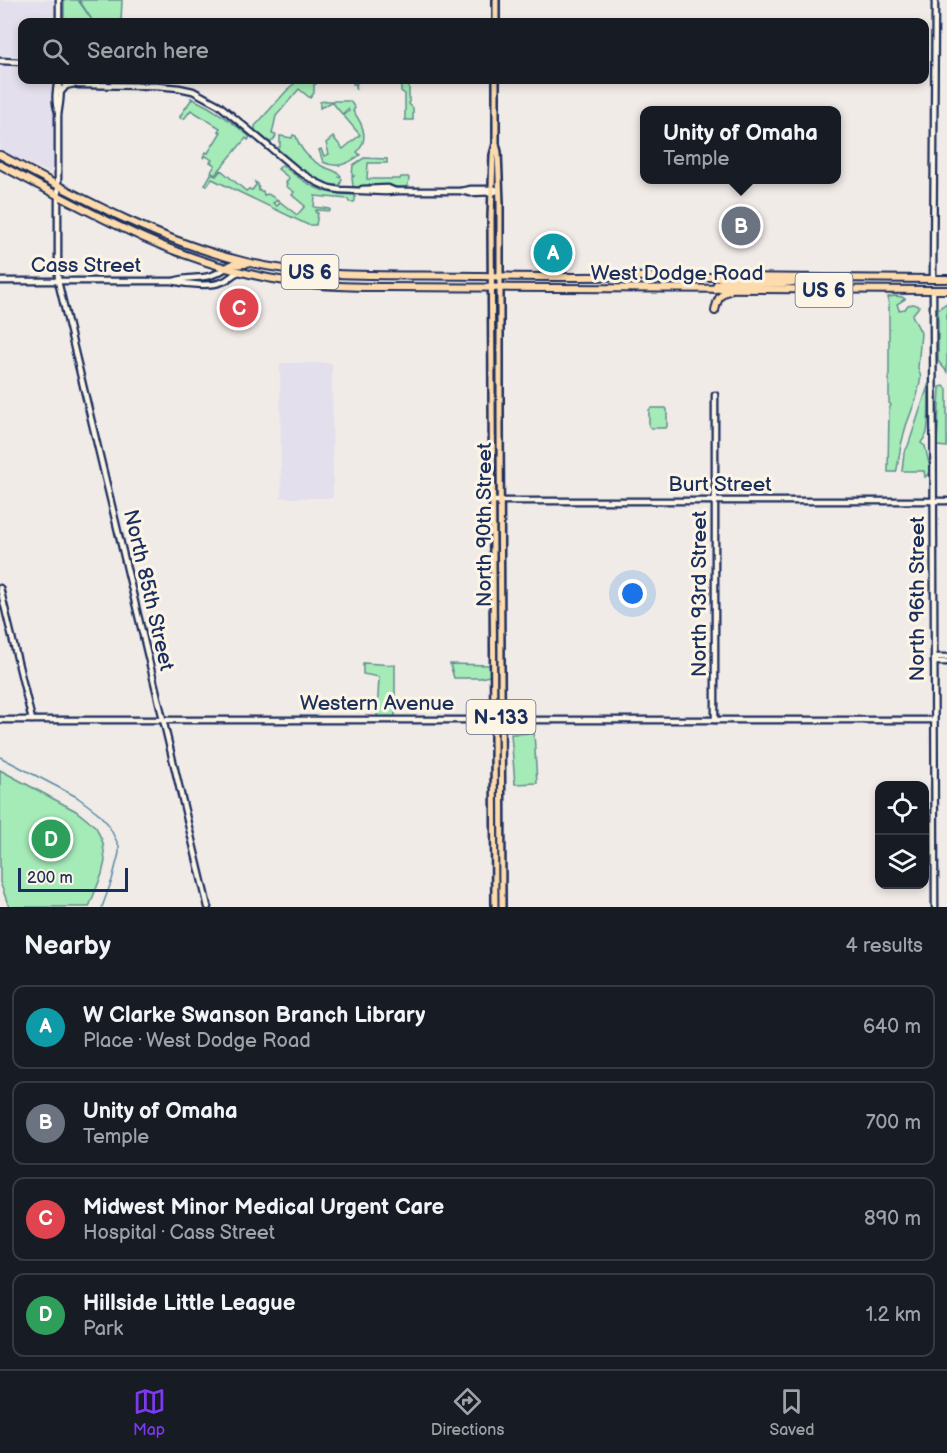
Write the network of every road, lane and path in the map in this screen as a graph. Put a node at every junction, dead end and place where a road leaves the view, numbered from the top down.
1 (59, 0) edge
2 (496, 0) edge
3 (935, 0) edge
4 (59, 18) edge
5 (496, 18) edge
6 (0, 61) edge
7 (18, 62) edge
8 (57, 84) edge
9 (59, 84) edge
10 (74, 84) joint
11 (496, 84) edge
12 (60, 93) junction
13 (58, 112) junction
14 (496, 144) junction
15 (0, 155) edge
16 (0, 165) edge
17 (58, 185) junction
18 (500, 190) junction
19 (491, 191) junction
20 (58, 195) junction
21 (253, 263) junction
22 (226, 268) junction
23 (239, 272) junction
24 (491, 276) junction
25 (501, 277) junction
26 (818, 279) junction
27 (933, 279) junction
28 (947, 279) edge
29 (0, 281) edge
30 (58, 281) junction
31 (172, 281) junction
32 (492, 288) junction
33 (501, 288) junction
34 (715, 289) junction
35 (740, 289) junction
36 (933, 290) junction
37 (947, 290) edge
38 (715, 311) dead end
39 (715, 395) dead end
40 (493, 501) junction
41 (500, 501) junction
42 (715, 501) junction
43 (933, 501) junction
44 (947, 501) edge
45 (0, 588) edge
46 (947, 657) edge
47 (934, 659) junction
48 (947, 662) edge
49 (0, 720) edge
50 (32, 720) junction
51 (163, 720) junction
52 (498, 720) junction
53 (716, 720) junction
54 (934, 720) junction
55 (208, 907) edge
56 (495, 907) edge
57 (502, 907) edge
58 (935, 907) edge

1 - 4 street
2 - 5 main road
3 - 27 street
6 - 7 street
8 - 13 street
9 - 12 street
10 - 12 street
10 - 19 street
11 - 14 main road, North 90th Street
12 - 13 street
13 - 17 street, North 85th Street
14 - 18 main road, North 90th Street
14 - 19 main road, North 90th Street
15 - 17 highway, West Dodge Road / US 6
16 - 20 highway, West Dodge Road / US 6
17 - 20 street, North 85th Street
17 - 21 highway, West Dodge Road / US 6
18 - 19 street
18 - 25 main road, North 90th Street
19 - 24 main road, North 90th Street
20 - 22 highway, West Dodge Road / US 6
20 - 30 street, North 85th Street
21 - 22 highway
21 - 24 highway, West Dodge Road / US 6
22 - 23 highway, West Dodge Road / US 6
22 - 31 street, Cass Street
23 - 31 street, Cass Street
23 - 32 highway, West Dodge Road / US 6
24 - 25 highway, West Dodge Road / US 6
24 - 32 main road, North 90th Street / N-133
25 - 26 highway, West Dodge Road / US 6
25 - 33 main road, North 90th Street / N-133
26 - 27 highway, West Dodge Road / US 6
26 - 34 highway
27 - 28 highway, West Dodge Road / US 6
29 - 30 street, Cass Street
30 - 31 street, Cass Street
30 - 51 street, North 85th Street
32 - 33 highway, West Dodge Road / US 6
32 - 40 main road, North 90th Street / N-133
33 - 34 highway, West Dodge Road / US 6
33 - 41 main road, North 90th Street / N-133
34 - 35 highway, West Dodge Road / US 6
35 - 36 highway, West Dodge Road / US 6
35 - 38 highway
36 - 37 highway, West Dodge Road / US 6
36 - 43 street, North 96th Street
39 - 42 street, North 93rd Street
40 - 41 street, Burt Street
40 - 52 main road, North 90th Street / N-133
41 - 42 street, Burt Street
41 - 52 main road, North 90th Street / N-133
42 - 43 street, Burt Street
42 - 53 street, North 93rd Street
43 - 44 street, Burt Street
43 - 47 street, North 96th Street
45 - 50 street
46 - 47 street
47 - 48 street
47 - 54 street, North 96th Street
49 - 50 street, Western Avenue
50 - 51 street, Western Avenue
51 - 52 street, Western Avenue
51 - 55 street, North 85th Street
52 - 53 street, Western Avenue
52 - 56 main road, North 90th Street / N-133
52 - 57 main road, North 90th Street / N-133
53 - 54 street, Western Avenue
54 - 58 street, North 96th Street

